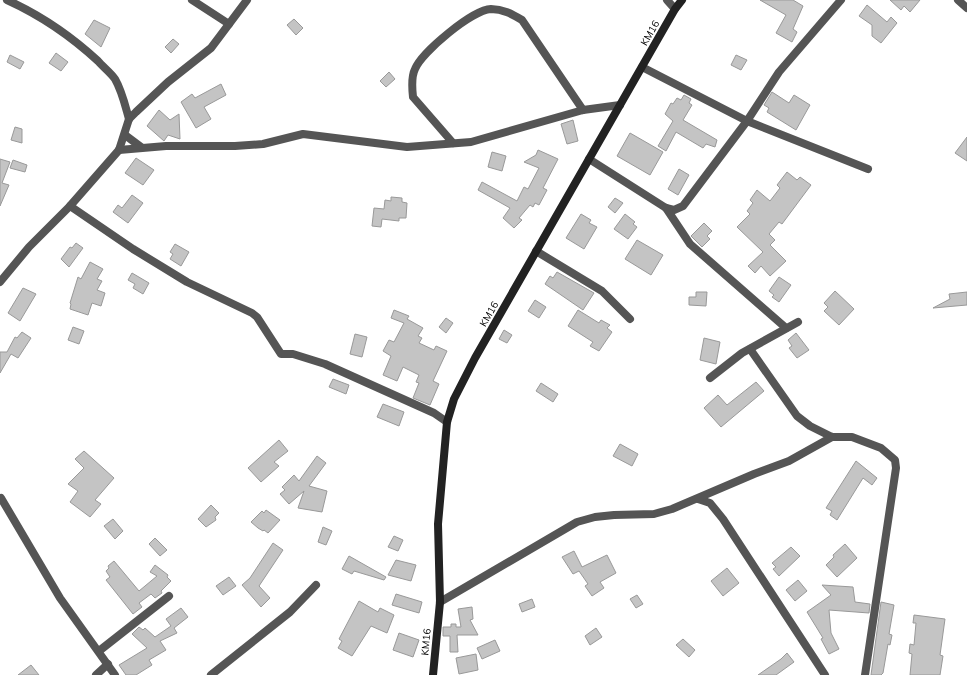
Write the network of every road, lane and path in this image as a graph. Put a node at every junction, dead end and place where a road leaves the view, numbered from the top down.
1 (7, 0) edge
2 (192, 0) edge
3 (247, 0) edge
4 (668, 0) edge
5 (682, 0) edge
6 (841, 0) edge
7 (958, 0) edge
8 (967, 8) edge
9 (675, 9) junction
10 (228, 24) junction
11 (642, 67) junction
12 (620, 105) junction
13 (583, 110) junction
14 (129, 119) junction
15 (747, 121) junction
16 (125, 135) junction
17 (453, 143) junction
18 (141, 147) junction
19 (119, 150) junction
20 (589, 159) junction
21 (868, 169) dead end
22 (70, 206) junction
23 (666, 208) junction
24 (536, 251) junction
25 (0, 282) edge
26 (630, 319) dead end
27 (798, 322) dead end
28 (786, 328) junction
29 (750, 349) junction
30 (710, 378) dead end
31 (447, 422) junction
32 (832, 437) junction
33 (0, 497) edge
34 (698, 499) junction
35 (316, 585) dead end
36 (169, 596) dead end
37 (440, 602) junction
38 (99, 651) junction
39 (108, 664) junction
40 (96, 675) edge
41 (115, 675) edge
42 (211, 675) edge
43 (433, 675) edge
44 (825, 675) edge
45 (865, 675) edge

1 - 14 street
2 - 10 street
3 - 10 street
4 - 9 street
5 - 9 street, KM16
6 - 15 street
7 - 8 street
9 - 11 street, KM16
10 - 14 street
11 - 12 street, KM16
11 - 15 street
12 - 13 street
12 - 20 street, KM16
13 - 17 street
13 - 17 street
14 - 16 street
15 - 21 street
15 - 23 street
16 - 18 street
16 - 19 street
17 - 18 street
18 - 19 street
19 - 22 street
20 - 23 street
20 - 24 street, KM16
22 - 25 street
22 - 31 street
23 - 28 street
24 - 26 street
24 - 31 street, KM16
27 - 28 street
28 - 29 street
29 - 30 street
29 - 32 street
31 - 37 street, KM16
32 - 34 street
32 - 45 street
33 - 38 street
34 - 37 street
34 - 44 street
35 - 42 street
36 - 38 street
37 - 43 street, KM16
38 - 39 street
39 - 40 street
39 - 41 street

